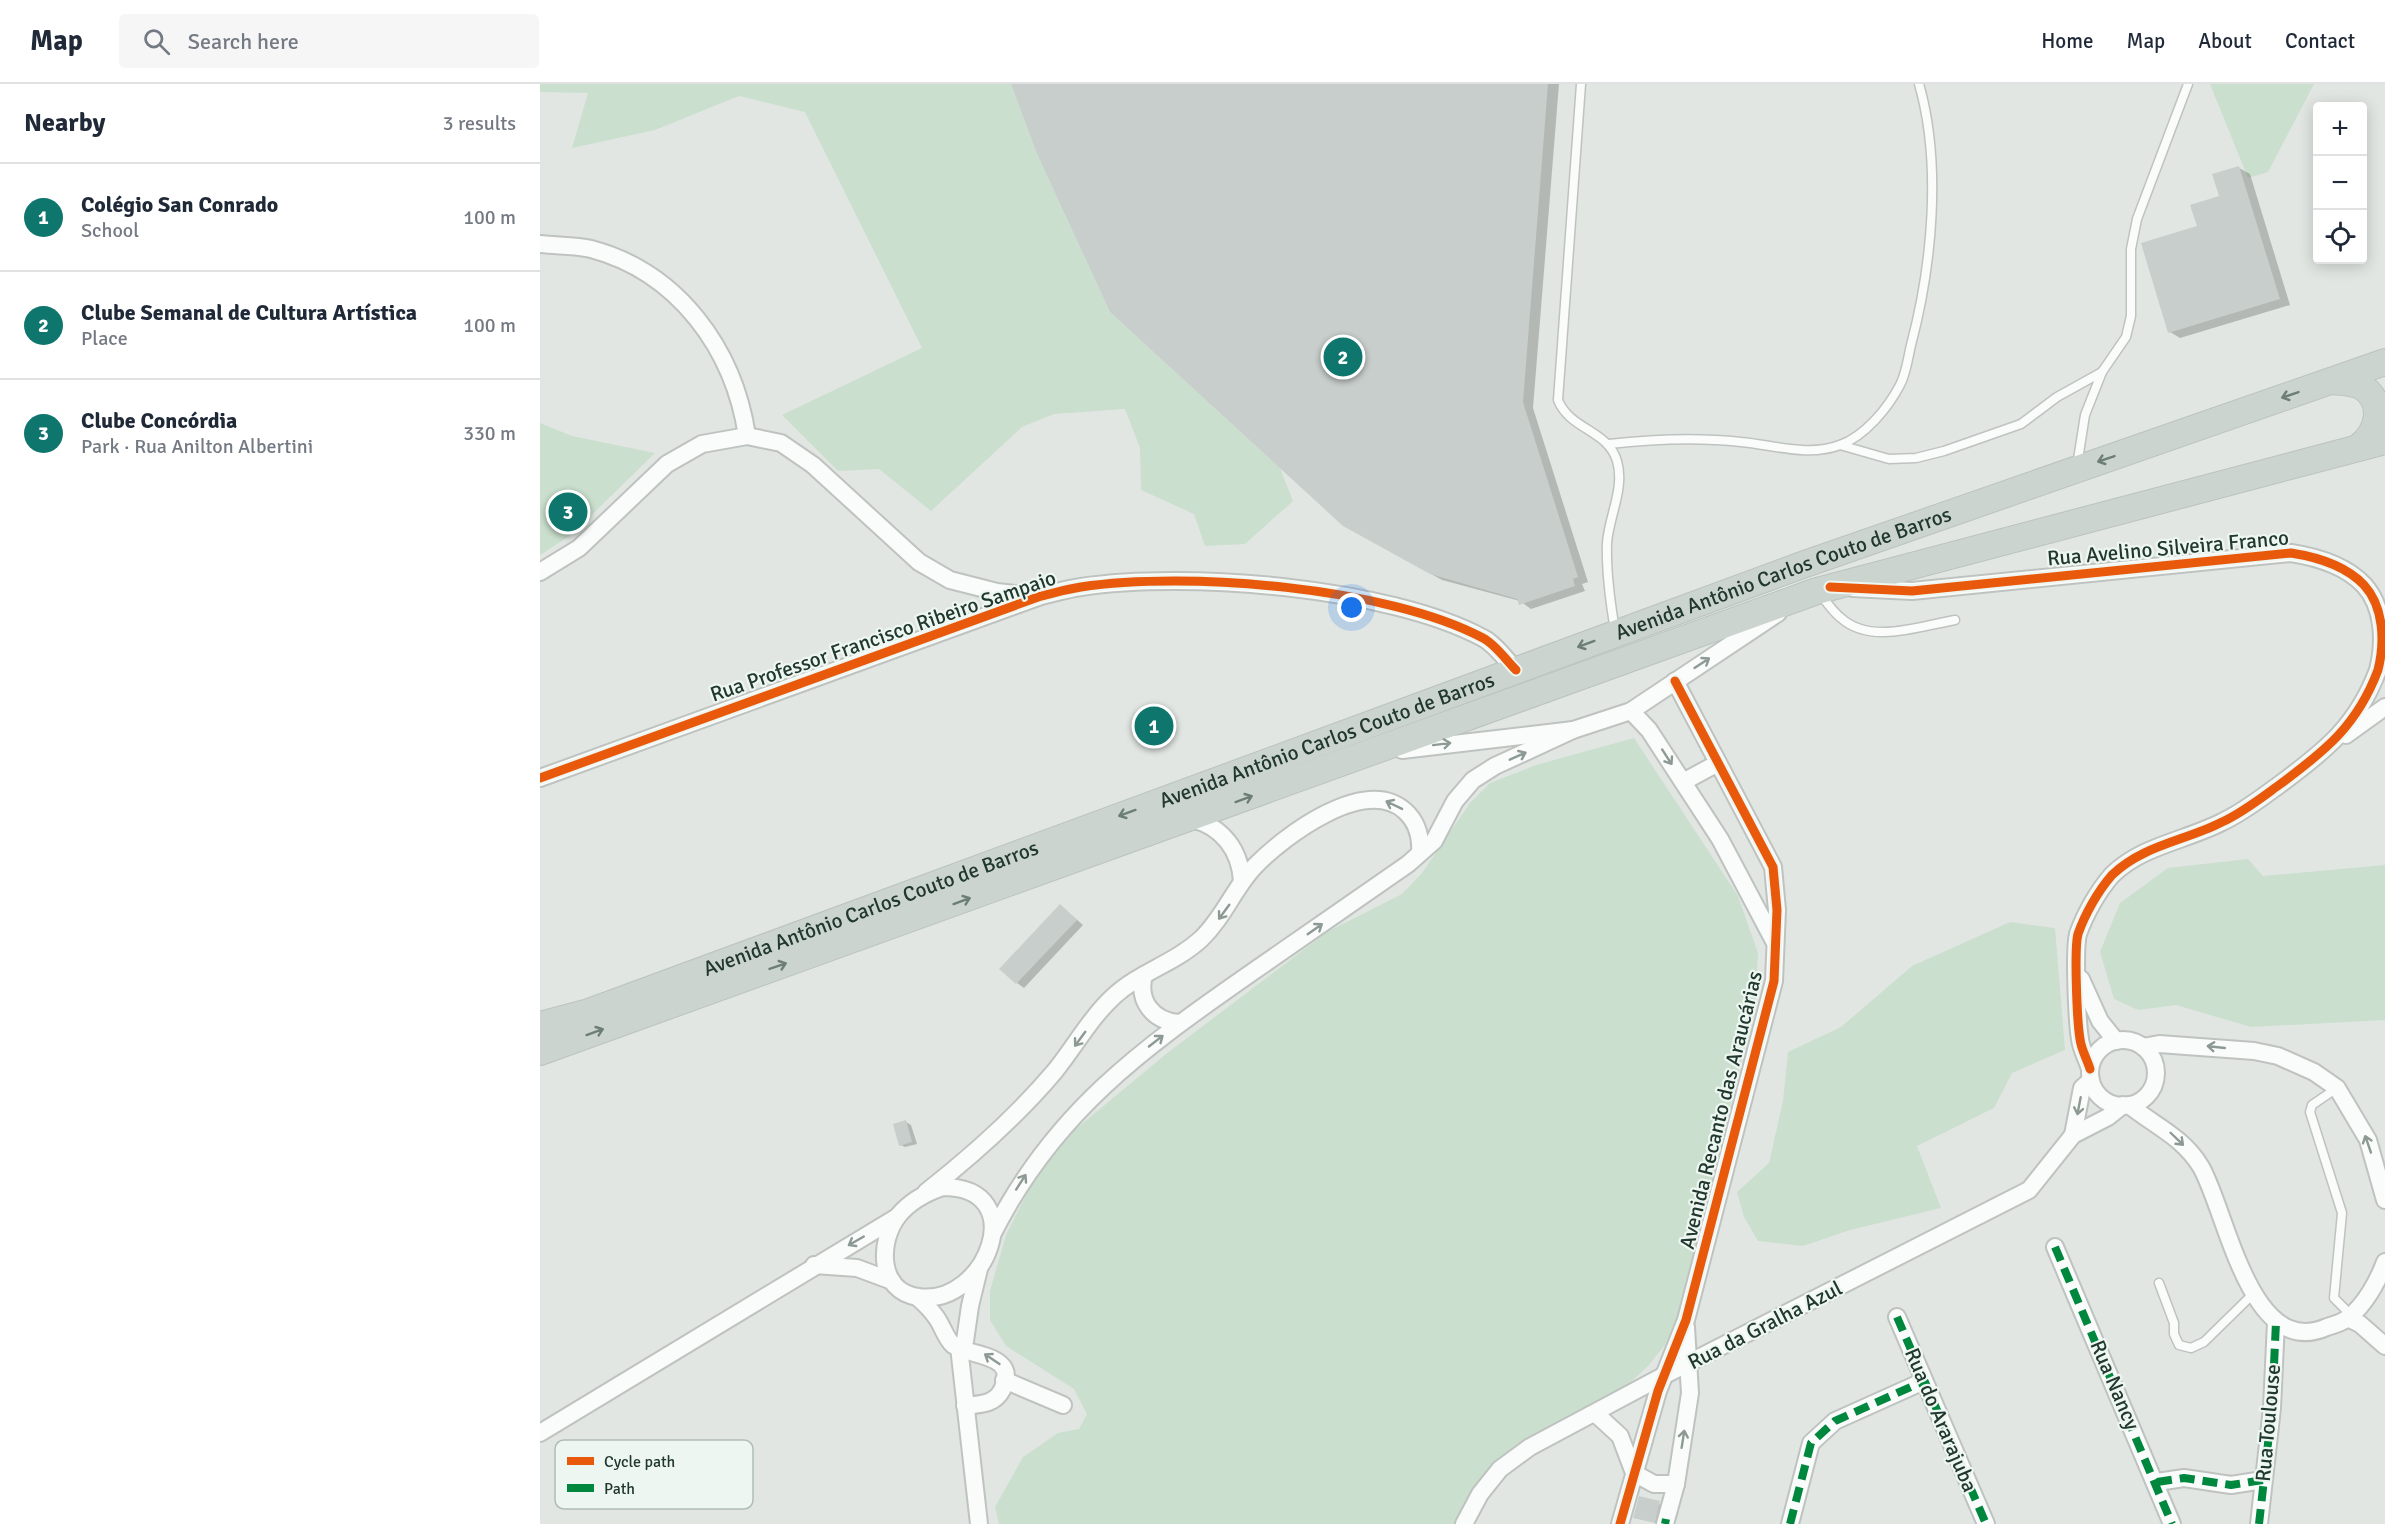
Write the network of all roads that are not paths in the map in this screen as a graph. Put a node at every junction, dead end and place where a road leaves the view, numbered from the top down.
1 (1581, 84) edge
2 (1919, 84) edge
3 (2188, 84) edge
4 (540, 244) edge
5 (2385, 362) edge
6 (2102, 372) junction
7 (2332, 381) junction
8 (747, 436) junction
9 (2385, 441) edge
10 (1609, 444) junction
11 (1840, 445) junction
12 (2360, 447) junction
13 (2077, 469) junction
14 (540, 572) edge
15 (1818, 591) junction
16 (1041, 596) junction
17 (1955, 620) dead end
18 (2384, 622) edge
19 (1616, 633) junction
20 (2384, 656) edge
21 (1516, 670) junction
22 (1675, 681) junction
23 (2385, 707) edge
24 (1631, 711) junction
25 (1573, 730) junction
26 (2333, 744) junction
27 (1363, 755) junction
28 (1718, 763) junction
29 (540, 778) edge
30 (1683, 782) junction
31 (1191, 819) junction
32 (1420, 852) junction
33 (1242, 881) junction
34 (1775, 942) junction
35 (2078, 972) junction
36 (1144, 975) junction
37 (1179, 1023) junction
38 (540, 1025) edge
39 (2116, 1041) junction
40 (2143, 1047) junction
41 (540, 1052) edge
42 (2091, 1074) junction
43 (2337, 1088) junction
44 (2126, 1105) junction
45 (2073, 1135) junction
46 (926, 1192) junction
47 (2385, 1200) edge
48 (897, 1217) junction
49 (993, 1233) junction
50 (2055, 1247) dead end
51 (2385, 1262) edge
52 (814, 1265) junction
53 (980, 1266) junction
54 (892, 1281) junction
55 (2158, 1283) dead end
56 (2252, 1294) junction
57 (917, 1297) junction
58 (2350, 1316) junction
59 (1897, 1317) dead end
60 (1686, 1320) junction
61 (2276, 1322) junction
62 (2385, 1346) edge
63 (959, 1347) junction
64 (1688, 1365) junction
65 (1665, 1375) junction
66 (1004, 1380) junction
67 (1924, 1381) junction
68 (1063, 1405) dead end
69 (965, 1406) junction
70 (1596, 1414) junction
71 (540, 1433) edge
72 (1634, 1473) junction
73 (2263, 1480) junction
74 (2157, 1482) junction
75 (1676, 1484) junction
76 (979, 1524) edge
77 (1464, 1524) edge
78 (1620, 1524) edge
79 (1665, 1524) edge
80 (1790, 1524) edge
81 (1986, 1524) edge
82 (2172, 1524) edge
83 (2259, 1524) edge

1 - 10 lane
2 - 11 lane
3 - 6 lane
4 - 8 street
5 - 7 main road, Avenida Antônio Carlos Couto de Barros
6 - 11 lane
6 - 13 lane
7 - 12 main road
7 -> 13 main road, Avenida Antônio Carlos Couto de Barros
8 - 14 street
8 - 16 street
9 - 12 main road, Avenida Antônio Carlos Couto de Barros
10 - 11 lane
10 - 19 lane
12 - 15 main road, Avenida Antônio Carlos Couto de Barros
13 - 19 main road, Avenida Antônio Carlos Couto de Barros
15 - 17 lane
15 - 18 street, Rua Avelino Silveira Franco
22 -> 15 street
15 - 27 main road, Avenida Antônio Carlos Couto de Barros
16 - 21 street, Rua Professor Francisco Ribeiro Sampaio
16 - 29 street, Rua Professor Francisco Ribeiro Sampaio
18 - 20 street, Rua Avelino Silveira Franco
19 -> 21 main road, Avenida Antônio Carlos Couto de Barros
20 - 26 street, Rua Avelino Silveira Franco
21 -> 38 main road, Avenida Antônio Carlos Couto de Barros
22 - 24 street
22 - 28 street, Avenida Recanto das Araucárias
23 - 26 street
24 - 25 street
24 -> 30 street, Avenida Recanto das Araucárias
27 -> 25 street
32 -> 25 street
26 - 35 street, Rua Avelino Silveira Franco
31 -> 27 main road, Avenida Antônio Carlos Couto de Barros
28 - 30 street
28 - 34 street, Avenida Recanto das Araucárias
30 - 34 street, Avenida Recanto das Araucárias
31 - 33 street
41 -> 31 main road, Avenida Antônio Carlos Couto de Barros
32 -> 33 street
37 -> 32 street
33 -> 36 street
34 - 60 street, Avenida Recanto das Araucárias
35 - 39 street, Rua Avelino Silveira Franco
35 - 42 street, Rua Avelino Silveira Franco
36 - 37 street
36 -> 46 street
49 -> 37 street
39 - 40 street
39 - 42 street
43 -> 40 street
40 - 44 street
42 - 44 street
42 -> 45 street, Rua da Gralha Azul
47 -> 43 street
43 - 58 lane
44 - 45 street, Rua da Gralha Azul
44 -> 56 street
45 - 64 street, Rua da Gralha Azul
46 - 48 street
46 - 49 street
48 -> 52 street
48 - 54 street
49 - 53 street
50 - 74 street, Rua Nancy
51 - 58 street
52 - 54 street
52 - 71 street
53 - 57 street
53 - 63 street
54 - 57 street
55 - 56 lane
56 - 61 street
57 - 63 street
58 - 61 street
58 - 62 street
59 - 67 street, Rua do Ararajuba
60 - 64 street, Avenida Recanto das Araucárias
60 - 65 street, Avenida Recanto das Araucárias
61 - 73 street, Rua Toulouse
66 -> 63 street
63 - 69 street
64 - 65 street, Rua da Gralha Azul
75 -> 64 street, Avenida Recanto das Araucárias
65 - 70 street, Rua da Gralha Azul
65 - 72 street, Avenida Recanto das Araucárias
66 - 68 street
66 - 69 street
67 - 80 street
67 - 81 street, Rua do Ararajuba
69 - 76 street
70 - 72 street
70 - 77 street, Rua da Gralha Azul
72 - 75 street
72 - 78 street, Avenida Recanto das Araucárias
73 - 74 street
73 - 83 street, Rua Toulouse
74 - 82 street, Rua Nancy
75 - 79 street, Avenida Recanto das Araucárias

